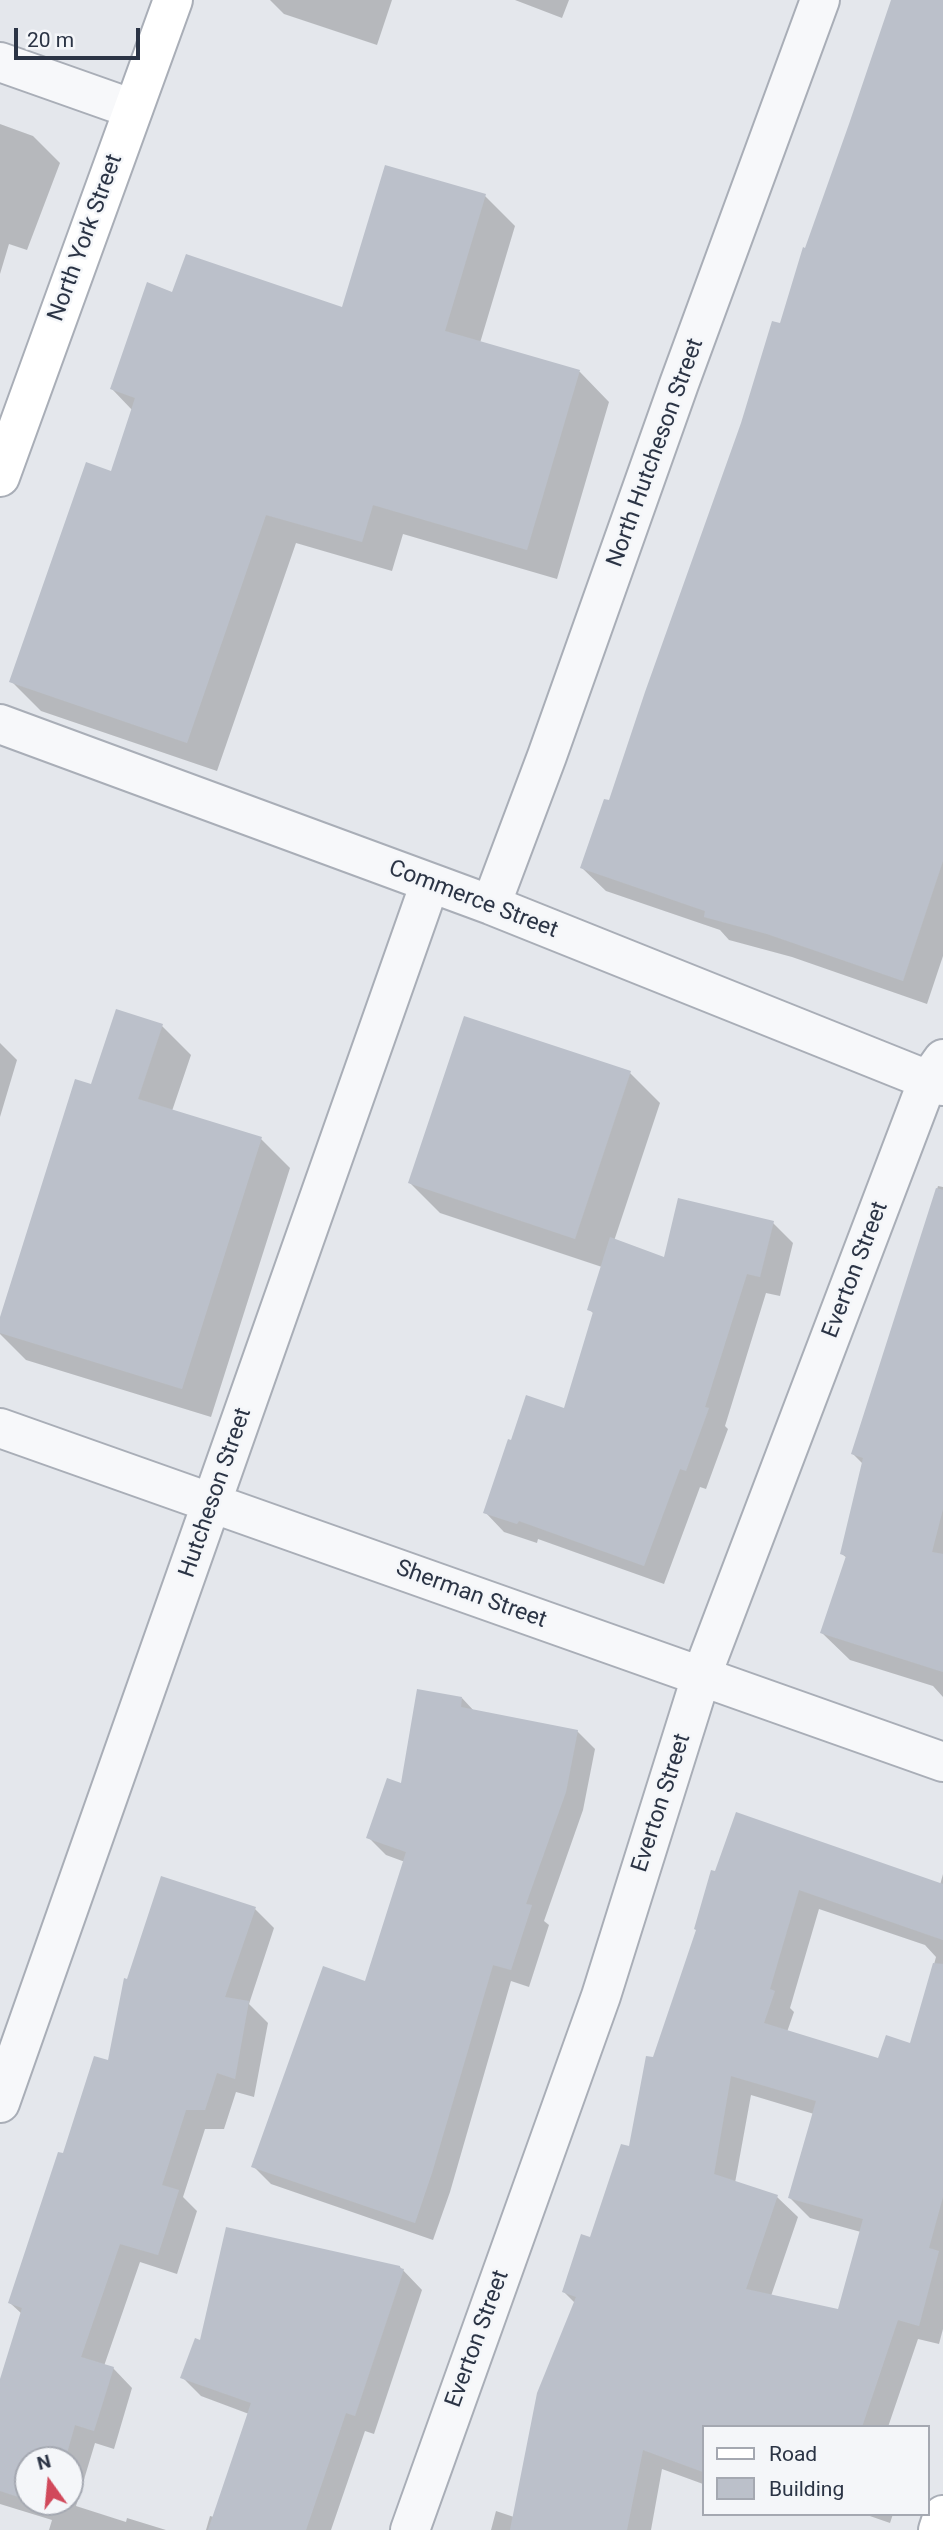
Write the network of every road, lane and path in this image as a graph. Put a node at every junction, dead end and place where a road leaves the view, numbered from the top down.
1 (173, 0) edge
2 (820, 0) edge
3 (0, 62) edge
4 (133, 109) junction
5 (0, 477) edge
6 (0, 724) edge
7 (430, 883) junction
8 (491, 905) junction
9 (938, 1075) edge
10 (0, 1428) edge
11 (212, 1503) junction
12 (701, 1677) junction
13 (943, 1762) edge
14 (0, 2103) edge
15 (943, 2515) edge
16 (410, 2530) edge
17 (938, 2530) edge

1 - 4 main road, North York Street
2 - 8 street, North Hutcheson Street
3 - 4 street
4 - 5 main road, North York Street
6 - 7 street, Commerce Street
7 - 8 street, Commerce Street
7 - 11 street, Hutcheson Street
8 - 9 street, Commerce Street
9 - 12 street, Everton Street
10 - 11 street, Sherman Street
11 - 12 street, Sherman Street
11 - 14 street, Hutcheson Street
12 - 13 street, Sherman Street
12 - 16 street, Everton Street
15 - 17 main road

